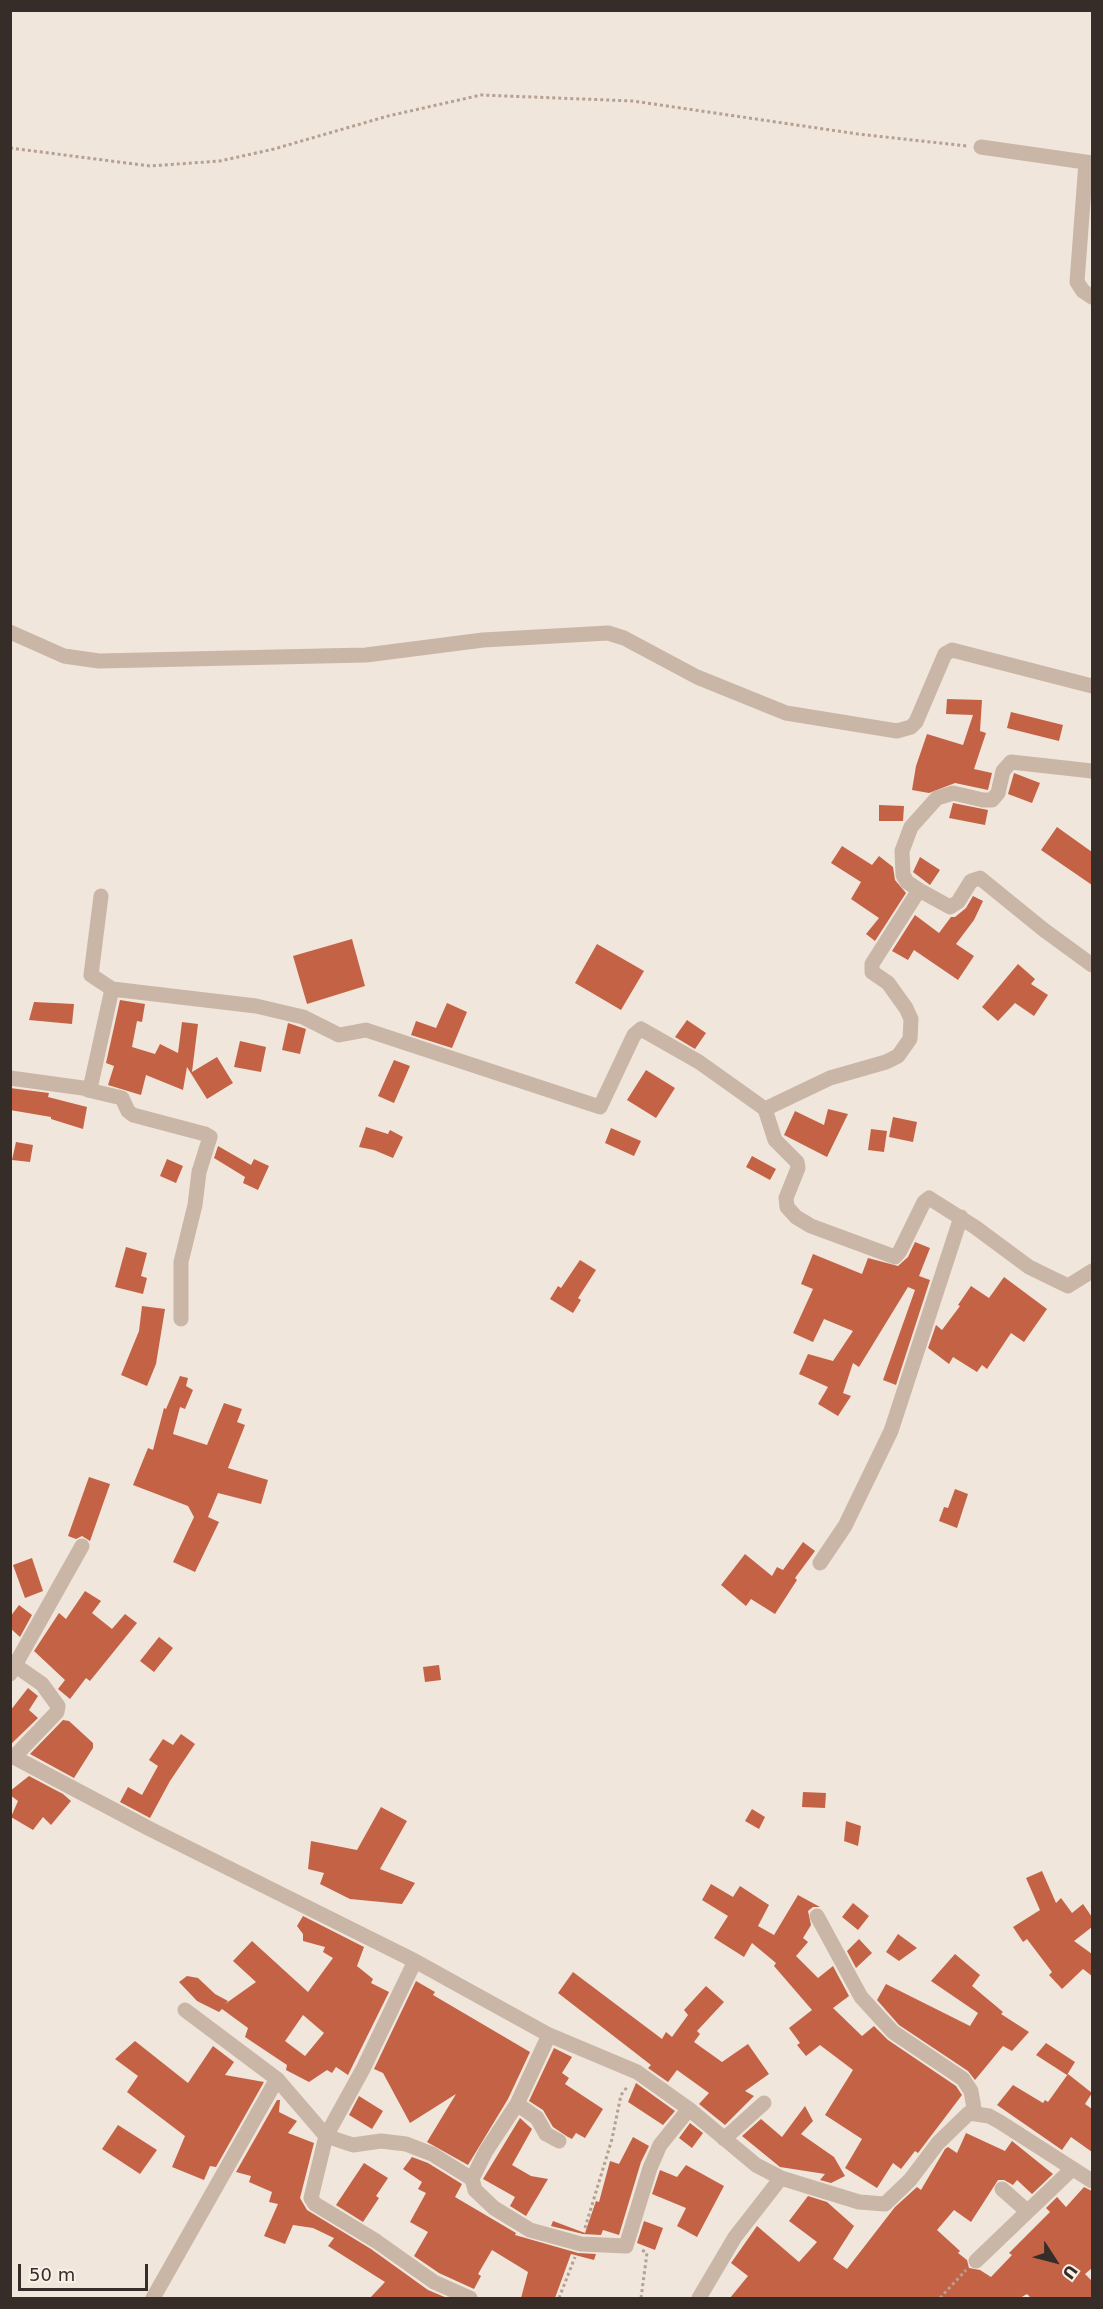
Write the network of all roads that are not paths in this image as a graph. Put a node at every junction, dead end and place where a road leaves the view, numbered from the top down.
1 (981, 147) road end
2 (1089, 163) edge
3 (1092, 297) edge
4 (10, 632) edge
5 (1092, 686) edge
6 (1092, 771) edge
7 (919, 890) junction
8 (101, 896) dead end
9 (1092, 965) edge
10 (112, 989) junction
11 (10, 1078) edge
12 (88, 1090) junction
13 (765, 1109) junction
14 (961, 1217) junction
15 (1092, 1271) edge
16 (181, 1319) dead end
17 (82, 1546) dead end
18 (819, 1563) dead end
19 (13, 1670) edge
20 (12, 1756) edge
21 (817, 1916) dead end
22 (415, 1961) junction
23 (185, 2010) dead end
24 (549, 2035) junction
25 (277, 2079) junction
26 (764, 2103) dead end
27 (517, 2104) junction
28 (689, 2109) junction
29 (975, 2114) junction
30 (326, 2136) junction
31 (724, 2139) junction
32 (559, 2141) dead end
33 (1071, 2169) junction
34 (781, 2178) junction
35 (472, 2179) junction
36 (1092, 2181) edge
37 (1002, 2189) dead end
38 (1027, 2211) junction
39 (976, 2261) road end
40 (459, 2297) edge
41 (153, 2298) edge
42 (699, 2298) edge

1 - 2 street
2 - 3 street
4 - 5 street
6 - 7 street
7 - 9 street
7 - 13 street
8 - 10 street
10 - 12 street
10 - 13 street
11 - 12 street
12 - 16 street
13 - 14 street
14 - 15 street
14 - 18 street
17 - 19 street
19 - 20 street
20 - 22 street
21 - 29 street
22 - 24 street
22 - 30 street
23 - 25 street
24 - 27 street
24 - 28 street
25 - 30 street
25 - 41 street
26 - 31 street
27 - 32 street
27 - 35 street
28 - 31 street
28 - 35 street
29 - 33 street
29 - 34 street
30 - 35 street
30 - 40 street
31 - 34 street
33 - 36 street
33 - 38 street
34 - 42 street
37 - 38 street
38 - 39 street

